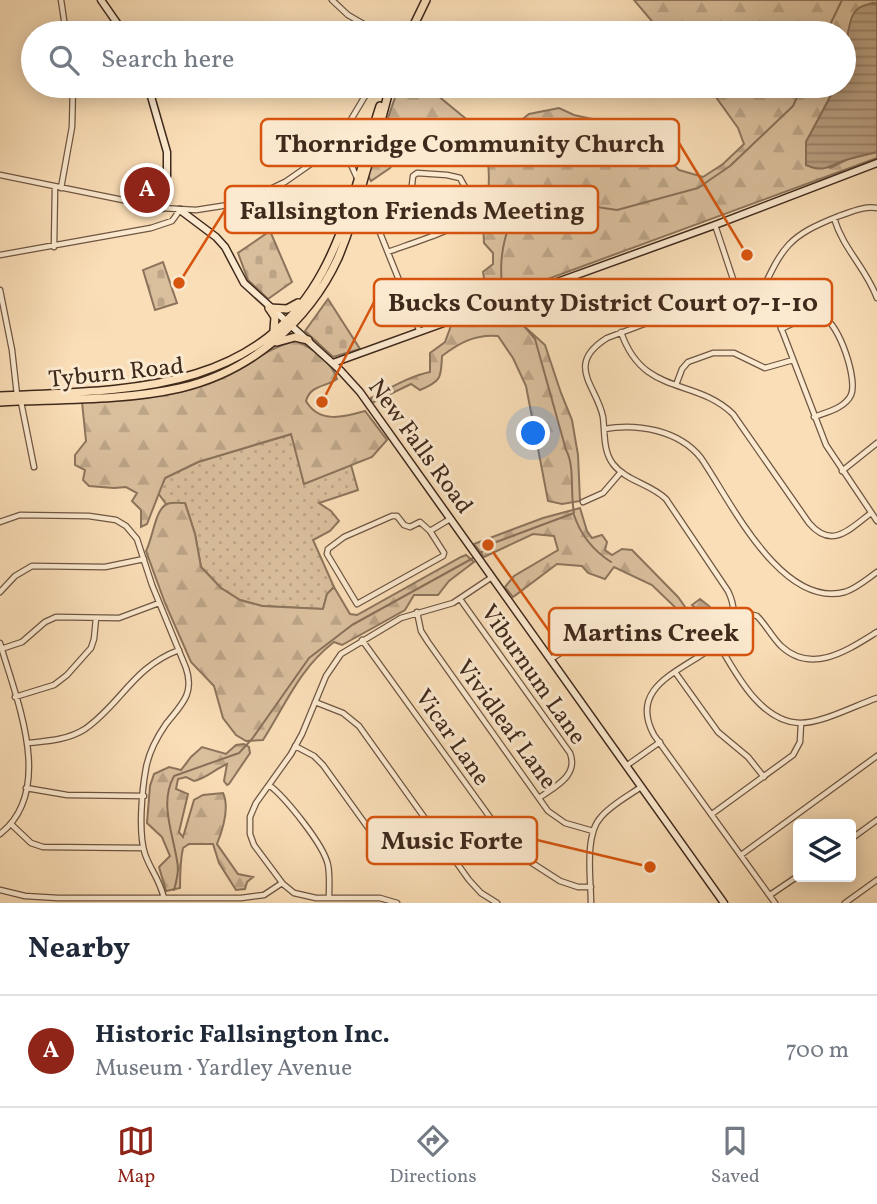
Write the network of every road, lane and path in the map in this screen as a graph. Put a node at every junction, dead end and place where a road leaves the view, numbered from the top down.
1 (61, 0) edge
2 (101, 0) edge
3 (332, 0) edge
4 (426, 0) edge
5 (64, 21) edge
6 (116, 21) edge
7 (358, 21) edge
8 (416, 21) edge
9 (73, 98) edge
10 (151, 98) edge
11 (364, 98) edge
12 (385, 98) edge
13 (339, 138) junction
14 (877, 163) edge
15 (0, 175) edge
16 (360, 184) junction
17 (58, 188) junction
18 (162, 208) junction
19 (877, 208) edge
20 (180, 210) junction
21 (371, 211) junction
22 (834, 218) junction
23 (352, 220) junction
24 (715, 225) junction
25 (433, 235) junction
26 (54, 247) junction
27 (388, 252) junction
28 (0, 256) edge
29 (0, 290) edge
30 (737, 291) junction
31 (307, 296) junction
32 (760, 296) junction
33 (877, 298) edge
34 (269, 308) junction
35 (289, 322) junction
36 (781, 329) junction
37 (419, 330) junction
38 (274, 331) junction
39 (621, 332) junction
40 (308, 340) junction
41 (270, 345) junction
42 (793, 360) junction
43 (333, 363) junction
44 (676, 386) junction
45 (0, 396) edge
46 (19, 398) junction
47 (0, 402) edge
48 (814, 417) junction
49 (604, 429) junction
50 (877, 443) edge
51 (34, 467) dead end
52 (842, 471) junction
53 (621, 472) junction
54 (583, 502) dead end
55 (871, 513) junction
56 (451, 519) junction
57 (877, 521) edge
58 (0, 522) edge
59 (430, 531) junction
60 (144, 559) junction
61 (877, 572) edge
62 (492, 577) junction
63 (0, 592) edge
64 (460, 598) junction
65 (159, 603) junction
66 (417, 612) junction
67 (639, 614) dead end
68 (734, 614) junction
69 (96, 618) junction
70 (877, 632) edge
71 (362, 640) junction
72 (718, 643) junction
73 (1, 646) edge
74 (179, 650) junction
75 (551, 659) junction
76 (676, 672) junction
77 (15, 697) junction
78 (877, 698) edge
79 (315, 702) junction
80 (801, 723) junction
81 (27, 743) junction
82 (660, 743) junction
83 (295, 746) junction
84 (877, 756) edge
85 (626, 766) junction
86 (764, 777) junction
87 (270, 785) junction
88 (641, 787) junction
89 (26, 788) junction
90 (144, 796) junction
91 (539, 798) junction
92 (712, 814) junction
93 (877, 820) edge
94 (12, 825) junction
95 (593, 831) junction
96 (0, 834) edge
97 (436, 834) junction
98 (856, 835) edge
99 (143, 848) junction
100 (741, 855) junction
101 (793, 879) edge
102 (877, 880) edge
103 (282, 883) junction
104 (591, 887) junction
105 (0, 890) edge
106 (770, 895) junction
107 (163, 898) junction
108 (328, 898) junction
109 (234, 900) edge
110 (397, 903) edge
111 (497, 903) edge
112 (591, 903) edge
113 (724, 903) edge
114 (775, 903) edge
115 (845, 903) edge

1 - 5 street
2 - 6 street
3 - 7 street
4 - 8 main road
9 - 17 street
10 - 18 street
11 - 13 street
12 - 16 main road, Tyburn Road
13 - 16 street
13 - 20 street
14 - 24 street
15 - 17 street
16 - 21 street
16 - 23 main road, Tyburn Road
16 - 31 main road, Tyburn Road
17 - 18 street
17 - 26 street
18 - 20 street
19 - 22 street
20 - 26 street
20 - 34 street, New Falls Road
21 - 23 main road
21 - 27 street
22 - 32 street
22 - 33 street
23 - 35 main road, Tyburn Road
24 - 30 street
24 - 37 street
25 - 25 street
25 - 27 street
26 - 28 street
27 - 37 street
29 - 46 street
30 - 32 street
30 - 39 street
31 - 34 main road
31 - 35 main road, Tyburn Road
32 - 36 street
34 - 35 street, New Falls Road
34 - 38 main road
35 - 38 main road, Tyburn Road
35 - 40 street, New Falls Road
35 - 41 main road, Tyburn Road
36 - 42 street
36 - 48 street
37 - 43 street
38 - 46 main road, Tyburn Road
39 - 44 street
39 - 49 street
40 - 41 main road
40 - 43 street, New Falls Road
41 - 46 main road, Tyburn Road
42 - 44 street
42 - 48 street
43 - 56 street, New Falls Road
44 - 55 street
45 - 46 main road, Tyburn Road
46 - 47 main road, Tyburn Road
46 - 51 street
48 - 52 street
49 - 53 street
49 - 61 street
50 - 52 street
52 - 55 street
53 - 54 street
53 - 68 street
55 - 57 street
56 - 59 street
56 - 62 street, New Falls Road
58 - 60 street
59 - 59 street
60 - 63 street
60 - 65 street
62 - 64 street
62 - 75 street, New Falls Road
64 - 66 street
64 - 91 street, Viburnum Lane
65 - 69 street
65 - 74 street
66 - 71 street
66 - 91 street, Vividleaf Lane
67 - 75 street
68 - 70 street
68 - 72 street
69 - 73 street
69 - 77 street
71 - 79 street
71 - 104 street, Vicar Lane
72 - 76 street
72 - 80 street
73 - 77 street
74 - 81 street
74 - 90 street
75 - 85 street, New Falls Road
76 - 82 street
76 - 86 street
77 - 81 street
78 - 80 street
79 - 83 street
79 - 97 street
80 - 86 street
81 - 89 street
82 - 85 street
82 - 92 street
83 - 87 street
83 - 97 street
84 - 100 street
85 - 88 street, New Falls Road
86 - 92 street
87 - 103 street
87 - 108 street
88 - 95 street
88 - 113 street, New Falls Road
89 - 90 street
89 - 94 street
90 - 99 street
91 - 95 street, Vividleaf Lane
92 - 100 street
93 - 98 street
94 - 96 street
94 - 99 street
95 - 104 street
97 - 111 street
99 - 107 street
100 - 106 street
101 - 106 street
102 - 115 street
103 - 108 street
103 - 109 street
104 - 112 street
105 - 107 street
106 - 114 street
107 - 109 street
108 - 110 street

